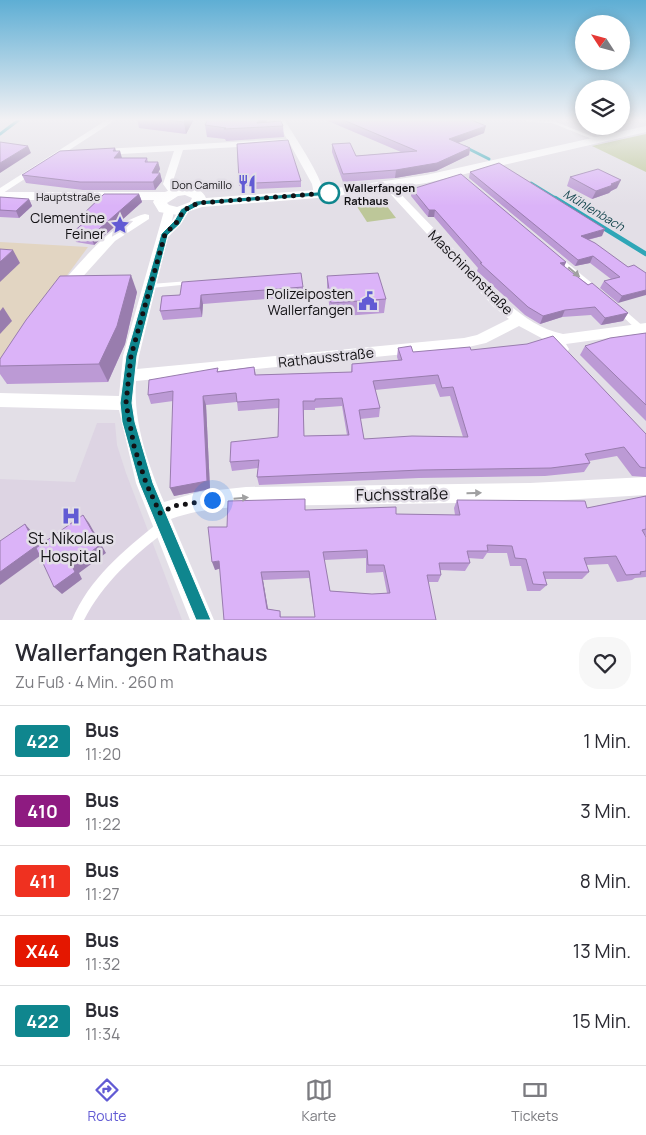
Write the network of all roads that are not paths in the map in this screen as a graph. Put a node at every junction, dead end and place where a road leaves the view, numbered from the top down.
1 (68, 148) edge
2 (194, 148) edge
3 (297, 148) edge
4 (569, 148) edge
5 (179, 149) junction
6 (60, 153) junction
7 (387, 185) junction
8 (318, 194) junction
9 (0, 196) edge
10 (283, 197) joint
11 (199, 200) junction
12 (171, 202) junction
13 (145, 217) dead end
14 (553, 254) edge
15 (198, 282) edge
16 (150, 286) junction
17 (57, 298) edge
18 (604, 298) edge
19 (612, 304) edge
20 (519, 320) junction
21 (644, 329) edge
22 (552, 338) junction
23 (572, 359) edge
24 (128, 376) junction
25 (0, 400) edge
26 (126, 403) junction
27 (646, 486) edge
28 (162, 519) junction
29 (78, 620) edge
30 (202, 620) edge

1 - 6 street
2 - 5 street
3 - 8 street
4 - 7 main road
5 - 6 street
5 - 12 street
6 - 9 street
7 - 8 main road
7 - 20 street, Maschinenstraße
8 - 10 main road
9 - 12 main road, Hauptstraße
10 - 11 main road
11 - 12 main road
11 - 12 main road, Hauptstraße
12 - 16 street
13 - 17 street
14 -> 18 lane
15 - 16 lane
16 - 24 street
19 - 21 lane
20 - 22 street, Maschinenstraße
20 - 24 street, Rathausstraße
21 - 22 street
22 - 23 street, Maschinenstraße
24 - 26 street
25 - 26 street
26 - 28 street
28 -> 27 street, Fuchsstraße
28 - 29 lane
28 - 30 street

